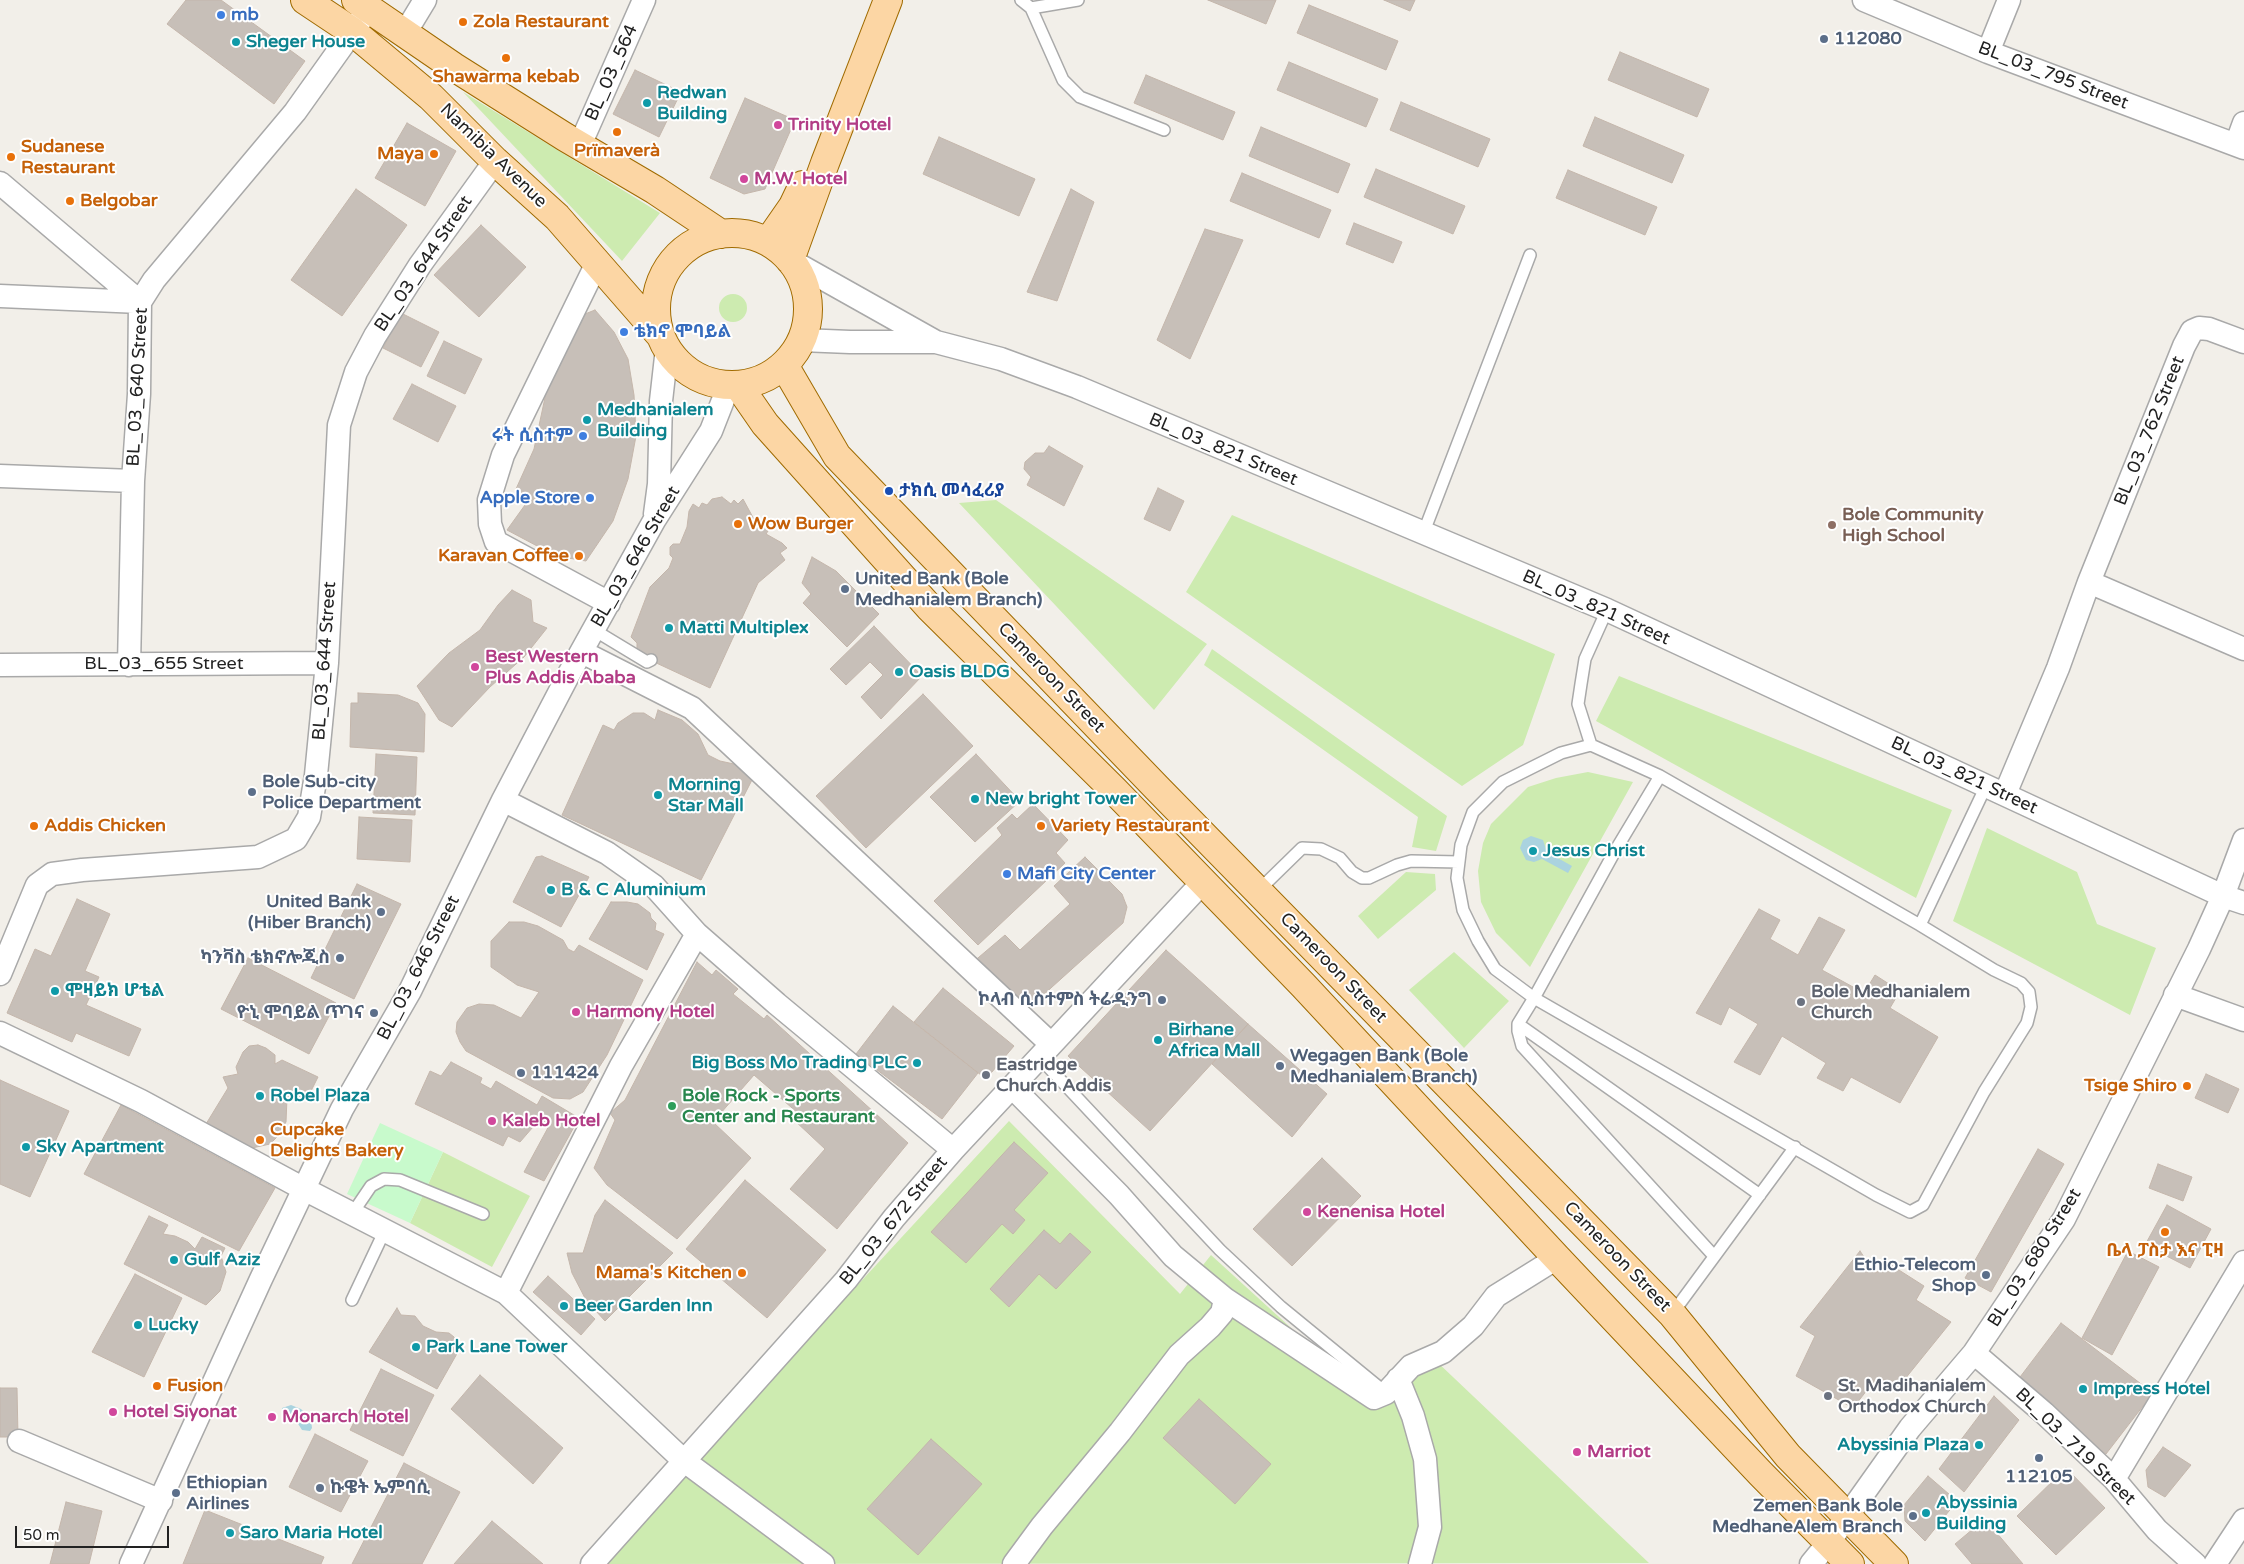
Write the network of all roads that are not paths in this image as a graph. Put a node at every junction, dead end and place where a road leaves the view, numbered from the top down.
1 (305, 0) edge
2 (425, 0) edge
3 (644, 0) edge
4 (875, 0) edge
5 (888, 0) edge
6 (1021, 0) edge
7 (1078, 0) edge
8 (1864, 0) edge
9 (2009, 0) edge
10 (362, 4) edge
11 (1031, 8) junction
12 (353, 32) junction
13 (405, 33) junction
14 (1988, 52) junction
15 (2244, 123) edge
16 (1164, 130) dead end
17 (580, 146) junction
18 (2240, 147) edge
19 (495, 161) junction
20 (0, 183) edge
21 (721, 234) junction
22 (768, 242) junction
23 (1530, 255) dead end
24 (790, 260) junction
25 (597, 263) junction
26 (0, 296) edge
27 (140, 302) junction
28 (801, 340) junction
29 (663, 342) junction
30 (936, 342) junction
31 (2244, 342) edge
32 (784, 365) junction
33 (734, 385) junction
34 (0, 476) edge
35 (133, 481) junction
36 (655, 519) junction
37 (1423, 534) junction
38 (2089, 582) junction
39 (609, 603) junction
40 (1607, 610) junction
41 (594, 630) junction
42 (2244, 649) edge
43 (582, 652) junction
44 (651, 660) dead end
45 (327, 663) junction
46 (0, 665) edge
47 (130, 665) junction
48 (1591, 745) junction
49 (1660, 776) junction
50 (1995, 790) junction
51 (503, 800) junction
52 (2244, 840) edge
53 (1459, 862) junction
54 (1202, 883) junction
55 (1258, 891) junction
56 (2234, 900) edge
57 (1920, 925) junction
58 (697, 934) junction
59 (1330, 965) junction
60 (0, 974) edge
61 (1303, 985) junction
62 (2175, 996) junction
63 (1534, 998) junction
64 (2244, 1020) edge
65 (1518, 1024) junction
66 (0, 1033) edge
67 (1045, 1050) junction
68 (1012, 1087) junction
69 (1794, 1147) junction
70 (952, 1150) junction
71 (304, 1189) junction
72 (1760, 1195) junction
73 (352, 1214) junction
74 (483, 1214) dead end
75 (385, 1230) junction
76 (1714, 1256) junction
77 (1557, 1258) junction
78 (2244, 1262) edge
79 (506, 1293) junction
80 (1225, 1299) junction
81 (352, 1300) dead end
82 (1672, 1314) junction
83 (1974, 1353) junction
84 (1392, 1386) junction
85 (19, 1441) dead end
86 (683, 1460) junction
87 (2114, 1479) junction
88 (161, 1501) junction
89 (1847, 1515) junction
90 (2244, 1520) edge
91 (1829, 1542) junction
92 (131, 1564) edge
93 (592, 1564) edge
94 (823, 1564) edge
95 (1014, 1564) edge
96 (1420, 1564) edge
97 (1810, 1564) edge
98 (1850, 1564) edge
99 (1894, 1564) edge
100 (2195, 1564) edge
101 (2215, 1564) edge

1 - 12 main road, Namibia Avenue
2 - 13 street
3 - 17 street, BL_03_564
4 - 22 main road
5 - 24 main road
6 - 11 lane
7 - 11 lane
8 - 14 street, BL_03_795 Street
9 - 14 street
10 - 12 street, BL_03_640 Street
10 - 13 main road
11 - 16 lane
12 - 19 main road, Namibia Avenue
12 - 27 street, BL_03_640 Street
13 - 17 main road
14 - 18 street, BL_03_795 Street
15 - 18 street
17 - 21 main road
19 - 25 main road, Namibia Avenue
19 - 45 street, BL_03_644 Street
20 - 27 street
21 - 22 main road
21 - 29 main road
22 - 24 main road
23 - 37 lane
24 - 28 main road
24 - 30 street
25 - 29 main road, Namibia Avenue
25 - 39 street
26 - 27 street
27 - 35 street, BL_03_640 Street
28 - 30 street
28 - 32 main road
29 - 33 main road
29 - 36 street
30 - 37 street, BL_03_821 Street
31 - 38 street, BL_03_762 Street
32 - 33 main road
32 - 55 main road, Cameroon Street
33 - 36 street, BL_03_646 Street
33 - 54 main road, Cameroon Street
34 - 35 street
35 - 47 street, BL_03_640 Street
36 - 39 street, BL_03_646 Street
37 - 40 street, BL_03_821 Street
38 - 42 street
38 - 50 street
39 - 41 street, BL_03_646 Street
40 - 48 lane
40 - 50 street, BL_03_821 Street
41 - 43 street, BL_03_646 Street
41 - 44 lane
43 - 51 street, BL_03_646 Street
43 - 67 street
45 - 47 street, BL_03_655 Street
45 - 60 street, BL_03_644 Street
46 - 47 street, BL_03_655 Street
48 - 49 lane
48 - 53 lane
49 - 57 lane
49 - 63 lane
50 - 56 street, BL_03_821 Street
50 - 57 lane
51 - 58 street
51 - 71 street, BL_03_646 Street
52 - 56 street, BL_03_680 Street
53 - 55 lane
53 - 63 lane
54 - 61 main road, Cameroon Street
54 - 67 street, BL_03_672 Street
55 - 59 main road, Cameroon Street
56 - 62 street, BL_03_680 Street
57 - 69 lane
58 - 70 street
58 - 79 street
59 - 61 main road
59 - 82 main road, Cameroon Street
61 - 77 main road, Cameroon Street
62 - 64 street
62 - 83 street, BL_03_680 Street
63 - 65 lane
63 - 69 lane
65 - 72 lane
65 - 76 lane
66 - 71 street
67 - 68 street, BL_03_672 Street
67 - 84 lane
68 - 70 street, BL_03_672 Street
68 - 80 street
69 - 72 lane
70 - 86 street, BL_03_672 Street
71 - 73 street
71 - 88 street, BL_03_646 Street
72 - 76 lane
73 - 74 lane
73 - 75 street
75 - 79 street
75 - 81 lane
76 - 82 lane
77 - 84 street
77 - 91 main road, Cameroon Street
78 - 87 street
79 - 86 street
80 - 84 street
80 - 95 street
82 - 89 main road, Cameroon Street
83 - 87 street, BL_03_719 Street
83 - 89 street, BL_03_680 Street
84 - 96 street
85 - 88 street
86 - 93 street, BL_03_672 Street
86 - 94 street
87 - 100 street, BL_03_719 Street
88 - 92 street, BL_03_646 Street
89 - 91 street, BL_03_680 Street
89 - 99 main road, Cameroon Street
90 - 101 street
91 - 97 street, BL_03_680 Street
91 - 98 main road, Cameroon Street

